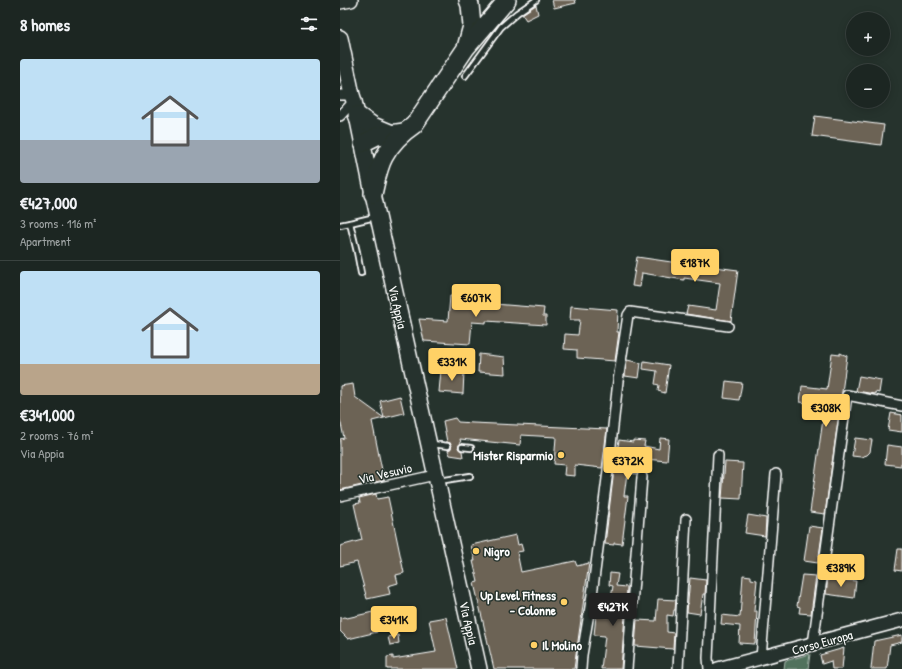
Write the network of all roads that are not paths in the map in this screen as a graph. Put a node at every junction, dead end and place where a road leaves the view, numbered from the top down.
1 (351, 0) edge
2 (468, 0) edge
3 (507, 0) edge
4 (536, 0) edge
5 (340, 2) edge
6 (341, 44) edge
7 (466, 48) junction
8 (465, 76) dead end
9 (351, 102) edge
10 (340, 116) edge
11 (396, 137) junction
12 (363, 148) junction
13 (372, 194) junction
14 (378, 217) junction
15 (350, 223) junction
16 (340, 225) edge
17 (361, 273) dead end
18 (728, 326) dead end
19 (902, 406) edge
20 (429, 444) junction
21 (448, 446) dead end
22 (462, 447) dead end
23 (471, 448) dead end
24 (718, 455) dead end
25 (776, 474) dead end
26 (470, 476) dead end
27 (642, 477) dead end
28 (436, 478) junction
29 (340, 496) edge
30 (686, 519) dead end
31 (902, 620) edge
32 (813, 644) junction
33 (761, 658) junction
34 (478, 668) edge
35 (581, 669) edge
36 (626, 669) edge
37 (678, 669) edge
38 (709, 669) edge
39 (718, 669) edge

1 - 5 main road
2 - 7 highway
3 - 7 highway
4 - 8 lane
6 - 9 main road, Via Appia
7 - 11 highway
9 - 10 street
9 - 11 highway
9 - 12 main road, Via Appia
11 - 12 highway
11 - 13 highway
12 - 13 main road, Via Appia
13 - 14 main road, Via Appia
14 - 15 lane
14 - 20 main road, Via Appia
15 - 16 lane
15 - 17 lane
18 - 35 street
19 - 32 street
20 - 21 lane
20 - 28 main road, Via Appia
22 - 23 lane
24 - 38 street
25 - 33 street
26 - 28 lane
27 - 36 street
28 - 29 street, Via Vesuvio
28 - 34 main road, Via Appia
30 - 37 street
31 - 32 main road, Corso Europa
32 - 33 main road, Corso Europa
33 - 39 main road, Corso Europa

